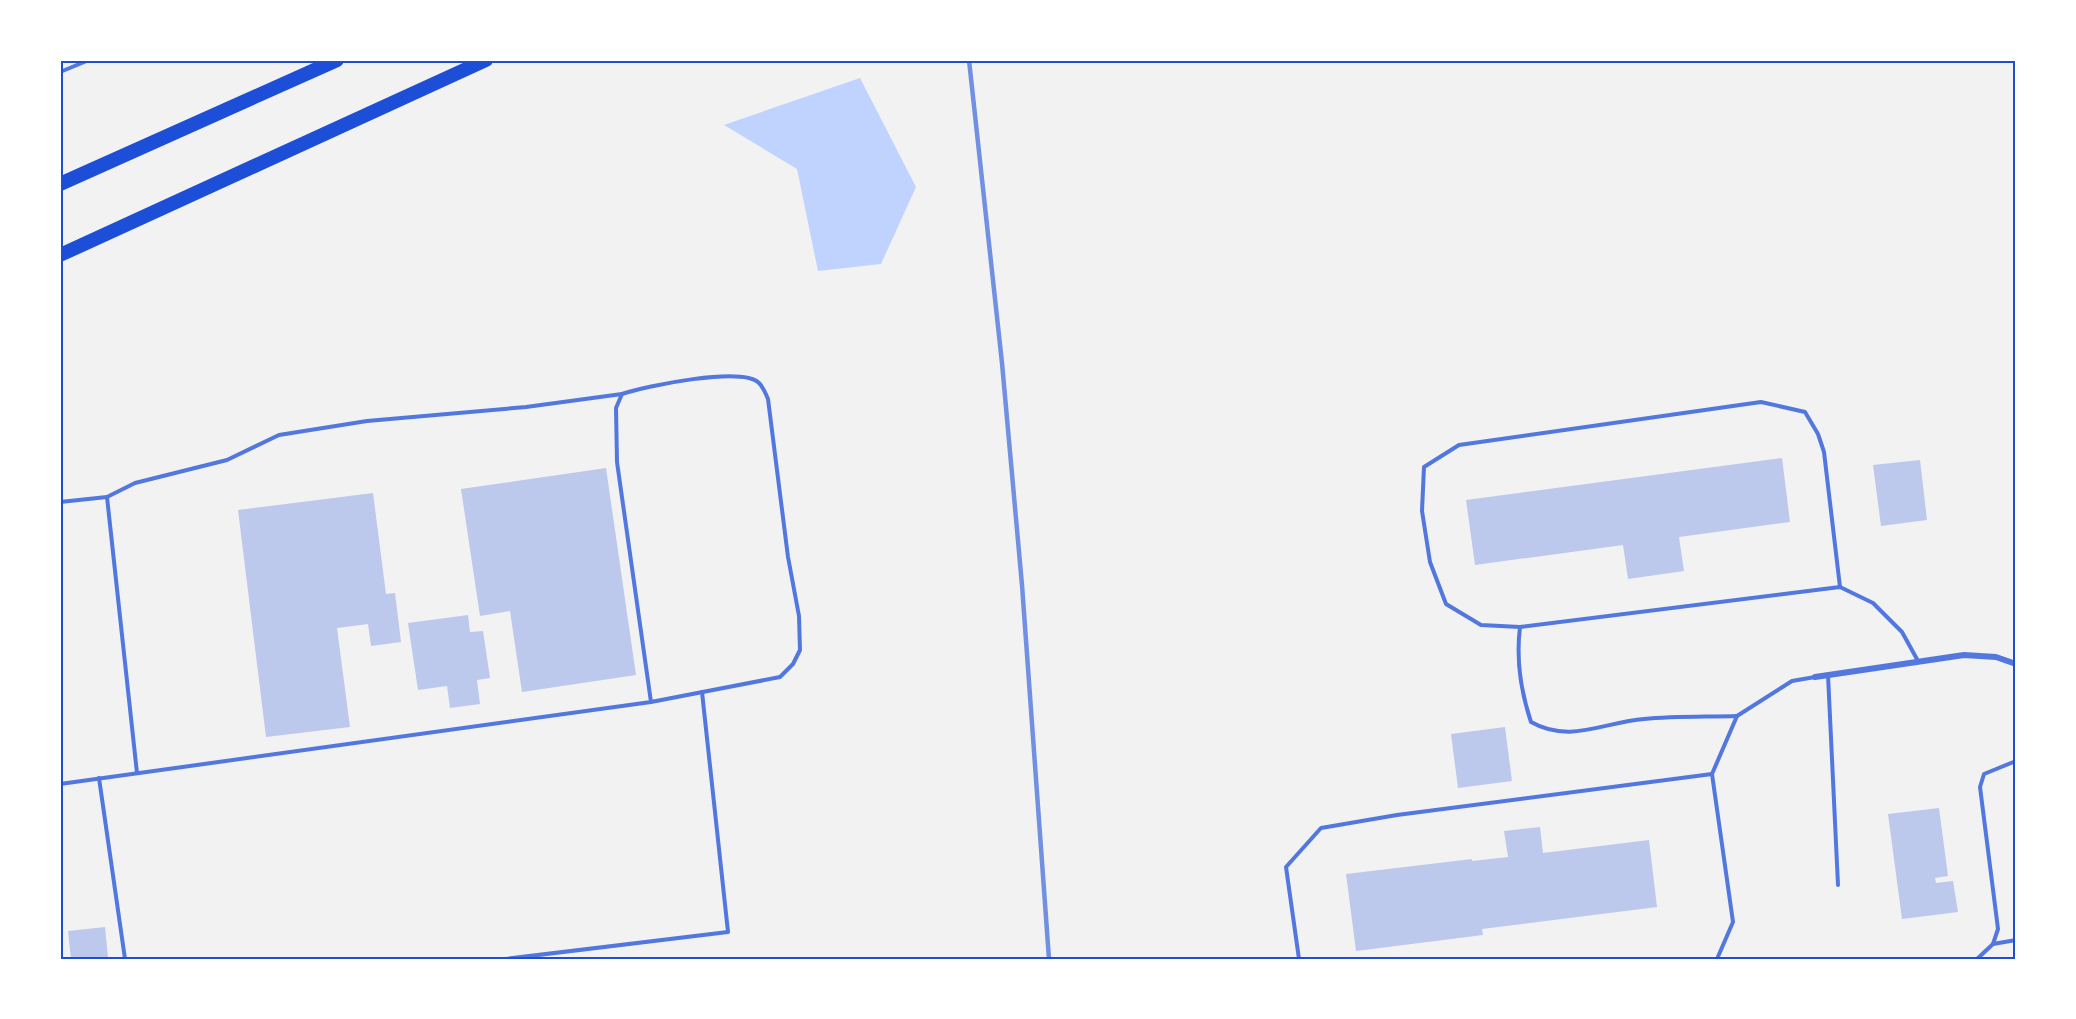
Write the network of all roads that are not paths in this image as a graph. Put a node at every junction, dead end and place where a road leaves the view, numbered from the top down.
1 (89, 60) edge
2 (337, 60) edge
3 (486, 60) edge
4 (60, 72) edge
5 (60, 184) edge
6 (60, 255) edge
7 (622, 394) junction
8 (107, 497) junction
9 (60, 502) edge
10 (1840, 588) junction
11 (1520, 627) junction
12 (1919, 662) junction
13 (2016, 664) edge
14 (1828, 675) junction
15 (1815, 677) joint
16 (702, 692) junction
17 (651, 702) junction
18 (1737, 716) junction
19 (2016, 762) edge
20 (137, 773) junction
21 (1712, 774) junction
22 (99, 778) junction
23 (60, 784) edge
24 (1838, 885) dead end
25 (2016, 940) edge
26 (1993, 944) junction
27 (125, 959) edge
28 (505, 959) edge
29 (1299, 959) edge
30 (1717, 959) edge
31 (1977, 959) edge

1 - 4 lane
2 - 5 highway
3 - 6 highway
7 - 8 lane
7 - 16 lane
7 - 17 lane
8 - 9 lane
8 - 20 lane
10 - 11 lane
10 - 11 lane
10 - 12 lane
11 - 18 lane
12 - 13 street
12 - 14 street
14 - 15 street
14 - 24 lane
15 - 18 lane
16 - 17 lane
16 - 28 lane
17 - 20 lane
18 - 21 lane
19 - 26 lane
20 - 22 lane
21 - 29 lane
21 - 30 lane
22 - 23 lane
22 - 27 lane
25 - 26 lane
26 - 31 lane

